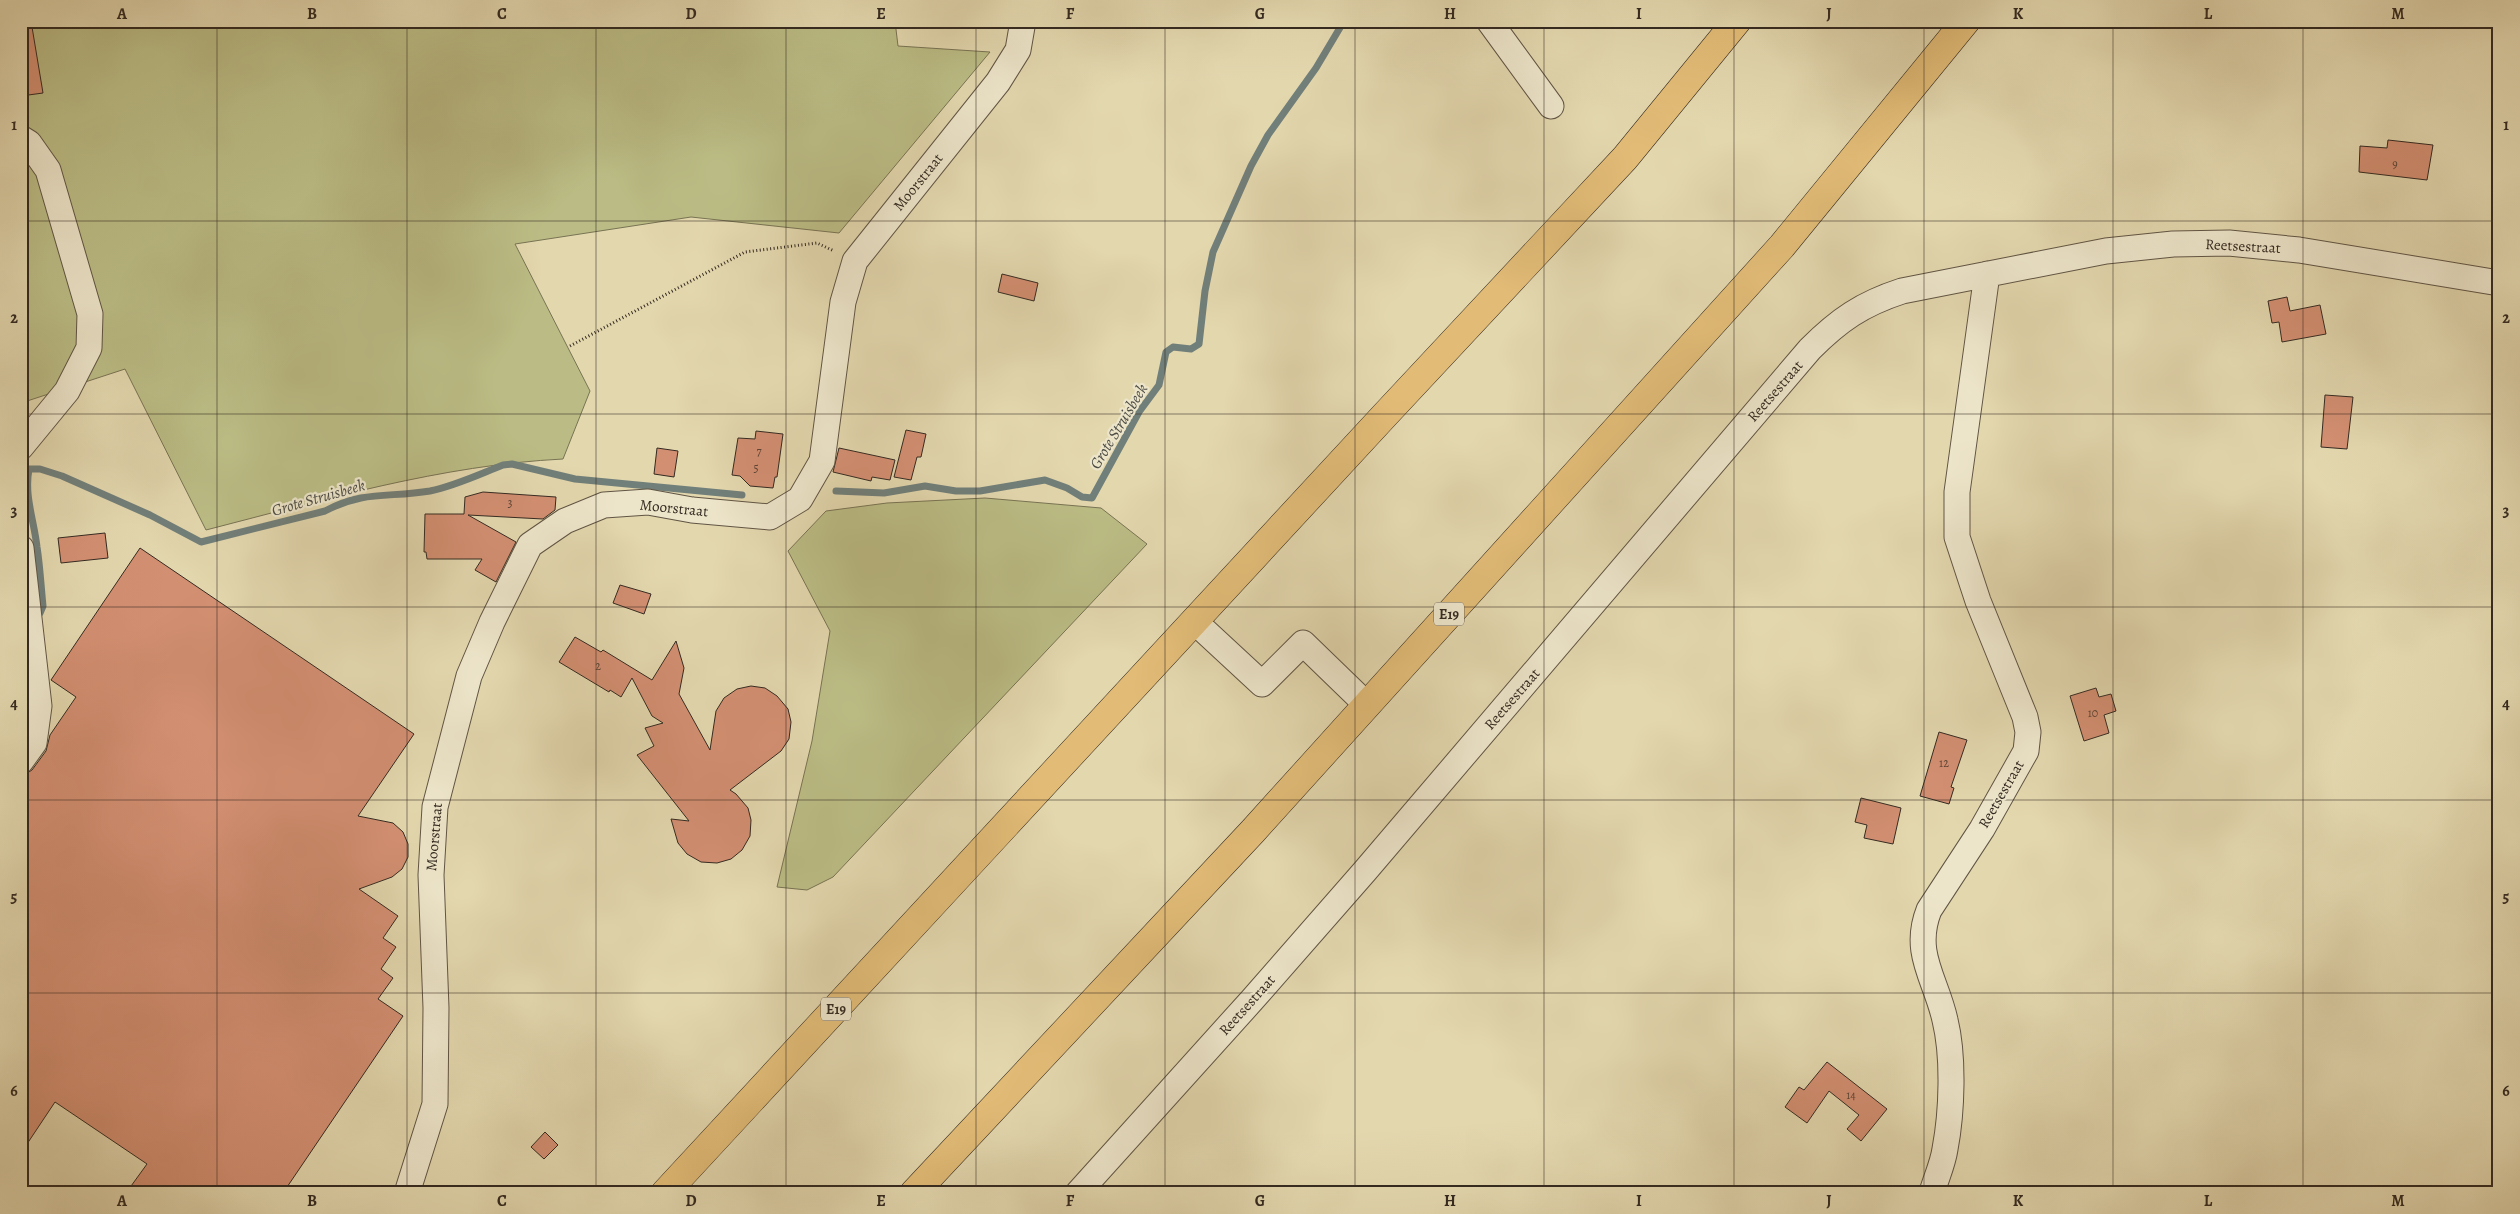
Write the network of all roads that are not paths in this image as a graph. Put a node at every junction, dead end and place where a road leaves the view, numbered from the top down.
1 (1023, 21) edge
2 (1489, 21) edge
3 (1737, 21) edge
4 (1966, 21) edge
5 (1551, 106) dead end
6 (21, 138) edge
7 (1987, 274) junction
8 (2499, 283) edge
9 (21, 447) edge
10 (21, 548) edge
11 (1194, 621) junction
12 (1367, 705) junction
13 (21, 761) edge
14 (1933, 1189) dead end
15 (407, 1193) edge
16 (665, 1193) edge
17 (914, 1193) edge
18 (1078, 1193) edge

1 - 15 street, Moorstraat
2 - 5 street
3 - 11 highway, E19
4 - 12 highway, E19
6 - 9 street
7 - 8 street, Reetsestraat
7 - 14 street, Reetsestraat
7 - 18 street, Reetsestraat
10 - 13 street
11 - 12 street
11 - 16 highway, E19
12 - 17 highway, E19

